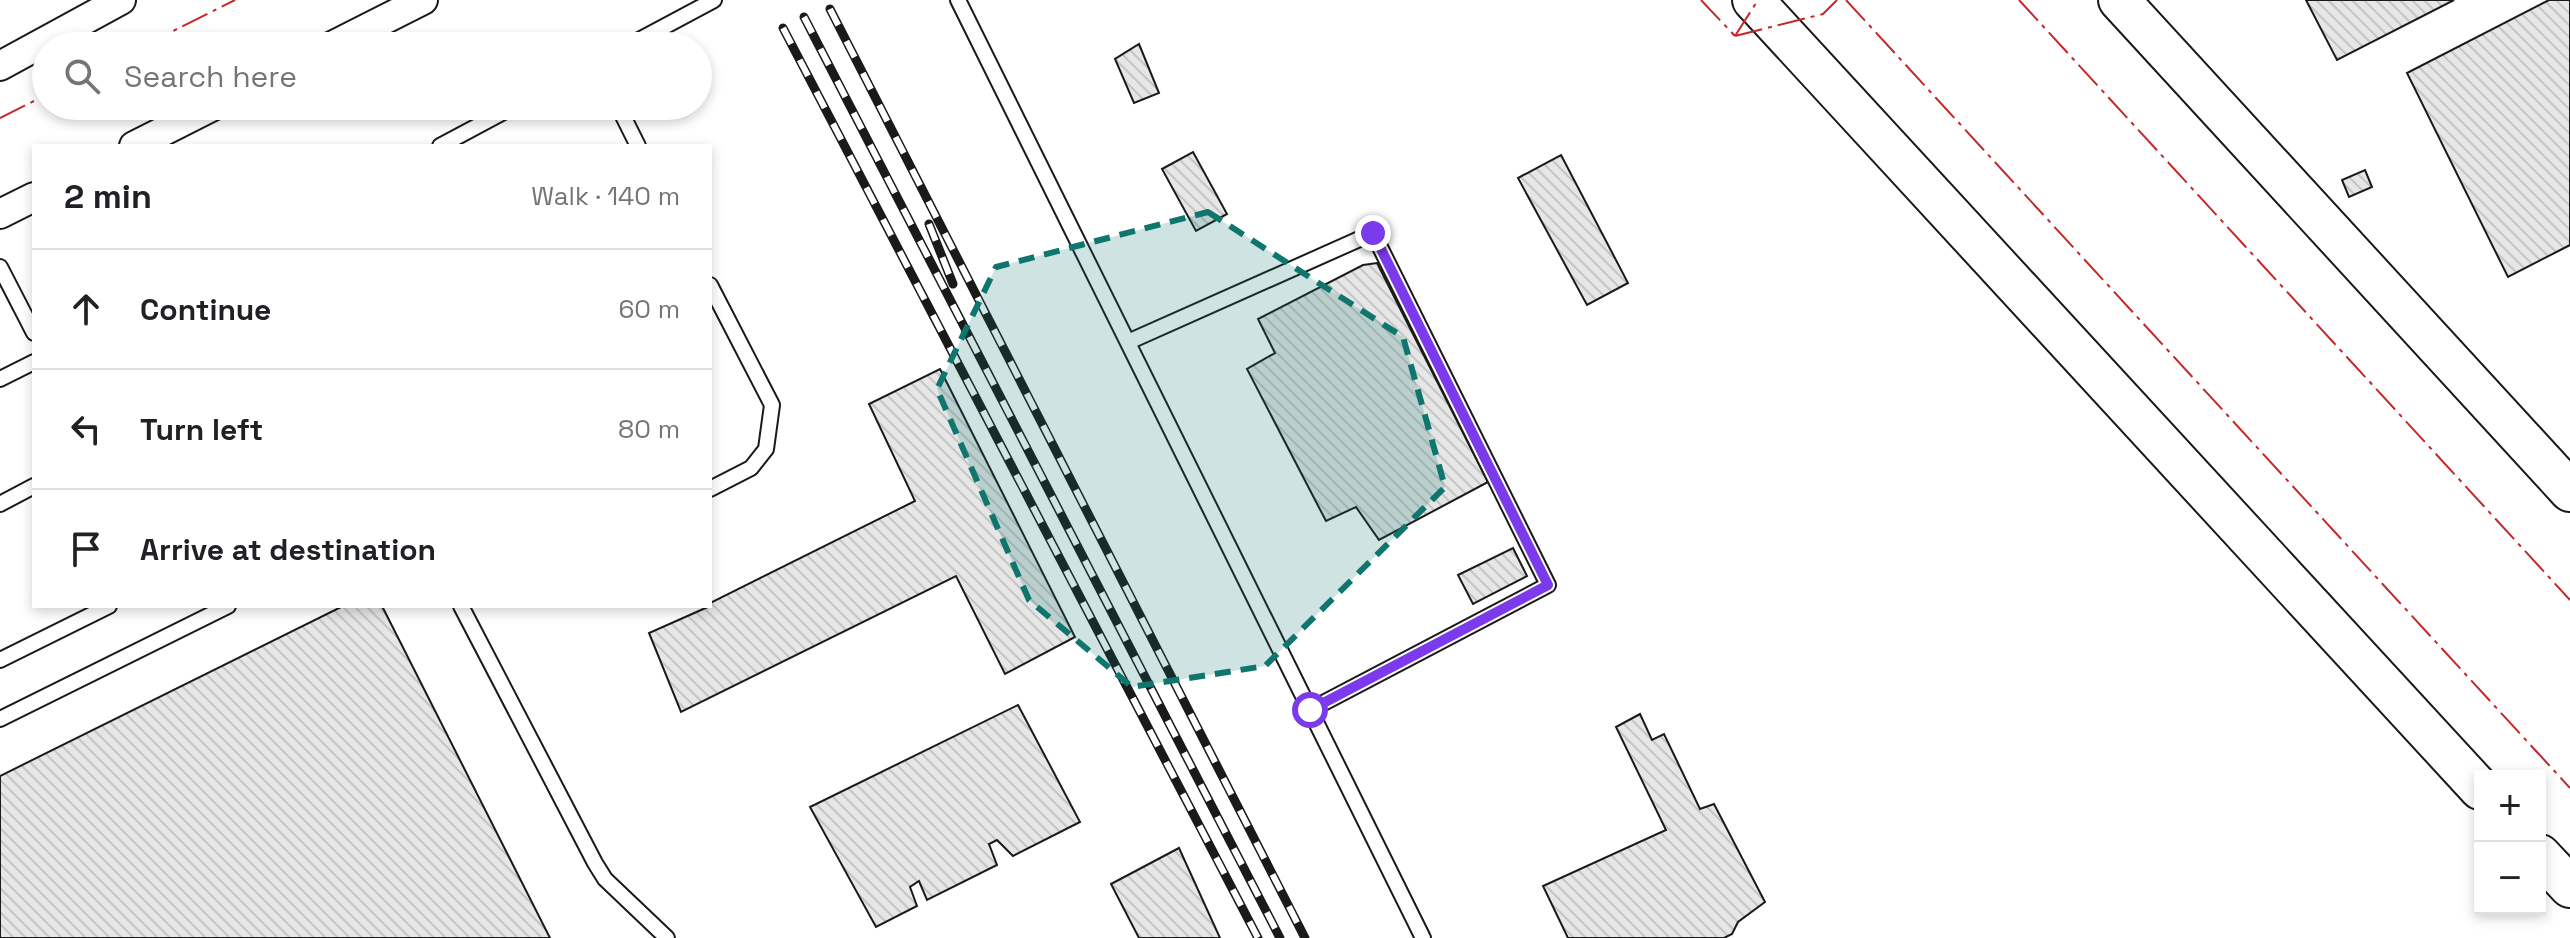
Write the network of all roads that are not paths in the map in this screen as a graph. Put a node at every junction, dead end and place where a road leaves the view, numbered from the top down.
1 (121, 0) edge
2 (423, 0) edge
3 (714, 0) edge
4 (958, 0) edge
5 (1753, 0) edge
6 (2119, 0) edge
7 (62, 32) edge
8 (360, 32) edge
9 (654, 32) edge
10 (32, 49) edge
11 (0, 66) edge
12 (185, 120) edge
13 (489, 120) edge
14 (625, 120) edge
15 (138, 144) edge
16 (444, 144) edge
17 (637, 144) edge
18 (32, 198) edge
19 (0, 214) edge
20 (0, 267) edge
21 (712, 290) edge
22 (32, 329) edge
23 (1128, 342) junction
24 (32, 363) edge
25 (0, 379) edge
26 (32, 487) edge
27 (712, 488) edge
28 (2570, 491) edge
29 (0, 504) edge
30 (105, 608) edge
31 (224, 608) edge
32 (462, 608) edge
33 (0, 660) edge
34 (1310, 710) junction
35 (0, 719) edge
36 (2474, 782) edge
37 (2546, 861) edge
38 (2570, 887) edge
39 (667, 938) edge
40 (1423, 938) edge

1 - 7 street
2 - 8 street
3 - 9 lane
4 - 23 lane
5 - 36 street
6 - 28 street
10 - 11 street
12 - 15 street
13 - 16 lane
14 - 17 lane
18 - 19 street
20 - 22 lane
21 - 27 lane
23 - 34 lane
23 - 34 lane
24 - 25 lane
26 - 29 lane
30 - 33 lane
31 - 35 lane
32 - 39 lane
34 - 40 lane
37 - 38 street

